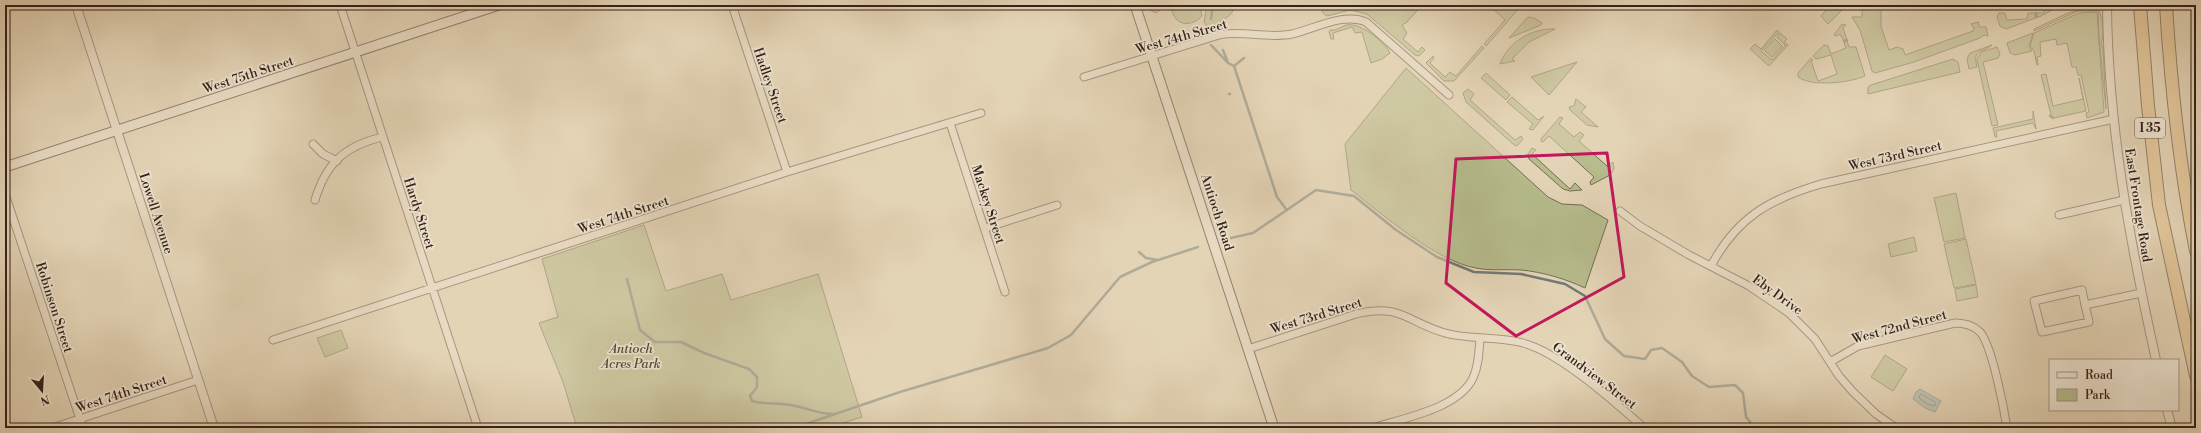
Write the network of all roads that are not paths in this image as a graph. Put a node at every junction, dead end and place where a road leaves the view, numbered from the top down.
1 (76, 5) edge
2 (340, 5) edge
3 (499, 5) edge
4 (732, 5) edge
5 (1134, 5) edge
6 (2107, 5) edge
7 (2140, 5) edge
8 (2166, 5) edge
9 (2195, 5) edge
10 (2196, 19) edge
11 (355, 53) junction
12 (1151, 57) junction
13 (1084, 77) dead end
14 (1449, 95) dead end
15 (981, 113) dead end
16 (2114, 119) junction
17 (950, 123) junction
18 (117, 130) junction
19 (382, 137) junction
20 (313, 144) dead end
21 (337, 161) junction
22 (5, 167) edge
23 (787, 172) junction
24 (5, 194) edge
25 (315, 200) dead end
26 (2124, 200) junction
27 (1057, 205) dead end
28 (1620, 211) dead end
29 (2059, 215) dead end
30 (986, 228) junction
31 (2196, 251) edge
32 (1711, 266) junction
33 (431, 288) junction
34 (1005, 292) dead end
35 (2141, 293) junction
36 (2085, 305) junction
37 (1391, 311) joint
38 (1480, 338) junction
39 (273, 340) dead end
40 (1248, 349) junction
41 (2156, 359) edge
42 (1830, 362) junction
43 (2196, 376) edge
44 (198, 380) junction
45 (2167, 411) edge
46 (79, 419) junction
47 (1641, 427) edge
48 (52, 428) edge
49 (82, 428) edge
50 (214, 428) edge
51 (478, 428) edge
52 (1274, 428) edge
53 (1373, 428) edge
54 (1896, 428) edge
55 (2007, 428) edge
56 (2172, 428) edge

1 - 18 street, Lowell Avenue
2 - 11 street, Hardy Street
3 - 11 main road, West 75th Street
4 - 23 street, Hadley Street
5 - 12 main road, Antioch Road
6 - 16 street, East Frontage Road
7 - 43 highway, I 35
8 - 31 highway, I 35
9 - 10 street
11 - 18 main road, West 75th Street
11 - 19 street, Hardy Street
12 - 13 street, West 74th Street
12 - 14 street, West 74th Street
12 - 40 main road, Antioch Road
15 - 17 street, West 74th Street
16 - 26 street, East Frontage Road
16 - 32 street, West 73rd Street
17 - 23 street, West 74th Street
17 - 30 street, Mackey Street
18 - 22 main road, West 75th Street
18 - 44 street, Lowell Avenue
19 - 21 street
19 - 33 street, Hardy Street
20 - 21 street
21 - 25 street
23 - 33 street, West 74th Street
24 - 46 street, Robinson Street
26 - 29 street
26 - 35 street, East Frontage Road
27 - 30 street
28 - 32 street, Eby Drive
30 - 34 street, Mackey Street
32 - 42 street, Eby Drive
33 - 39 street, West 74th Street
33 - 51 street, Hardy Street
35 - 36 street
35 - 41 street, East Frontage Road
36 - 36 street
37 - 38 street, Grandview Street
37 - 40 street, West 73rd Street
38 - 47 street, Grandview Street
38 - 53 street
40 - 52 main road, Antioch Road
42 - 54 street, Eby Drive
42 - 55 street, West 72nd Street
44 - 46 street, West 74th Street
44 - 50 street, Lowell Avenue
45 - 56 street
46 - 48 street, West 74th Street
46 - 49 street, Robinson Street

